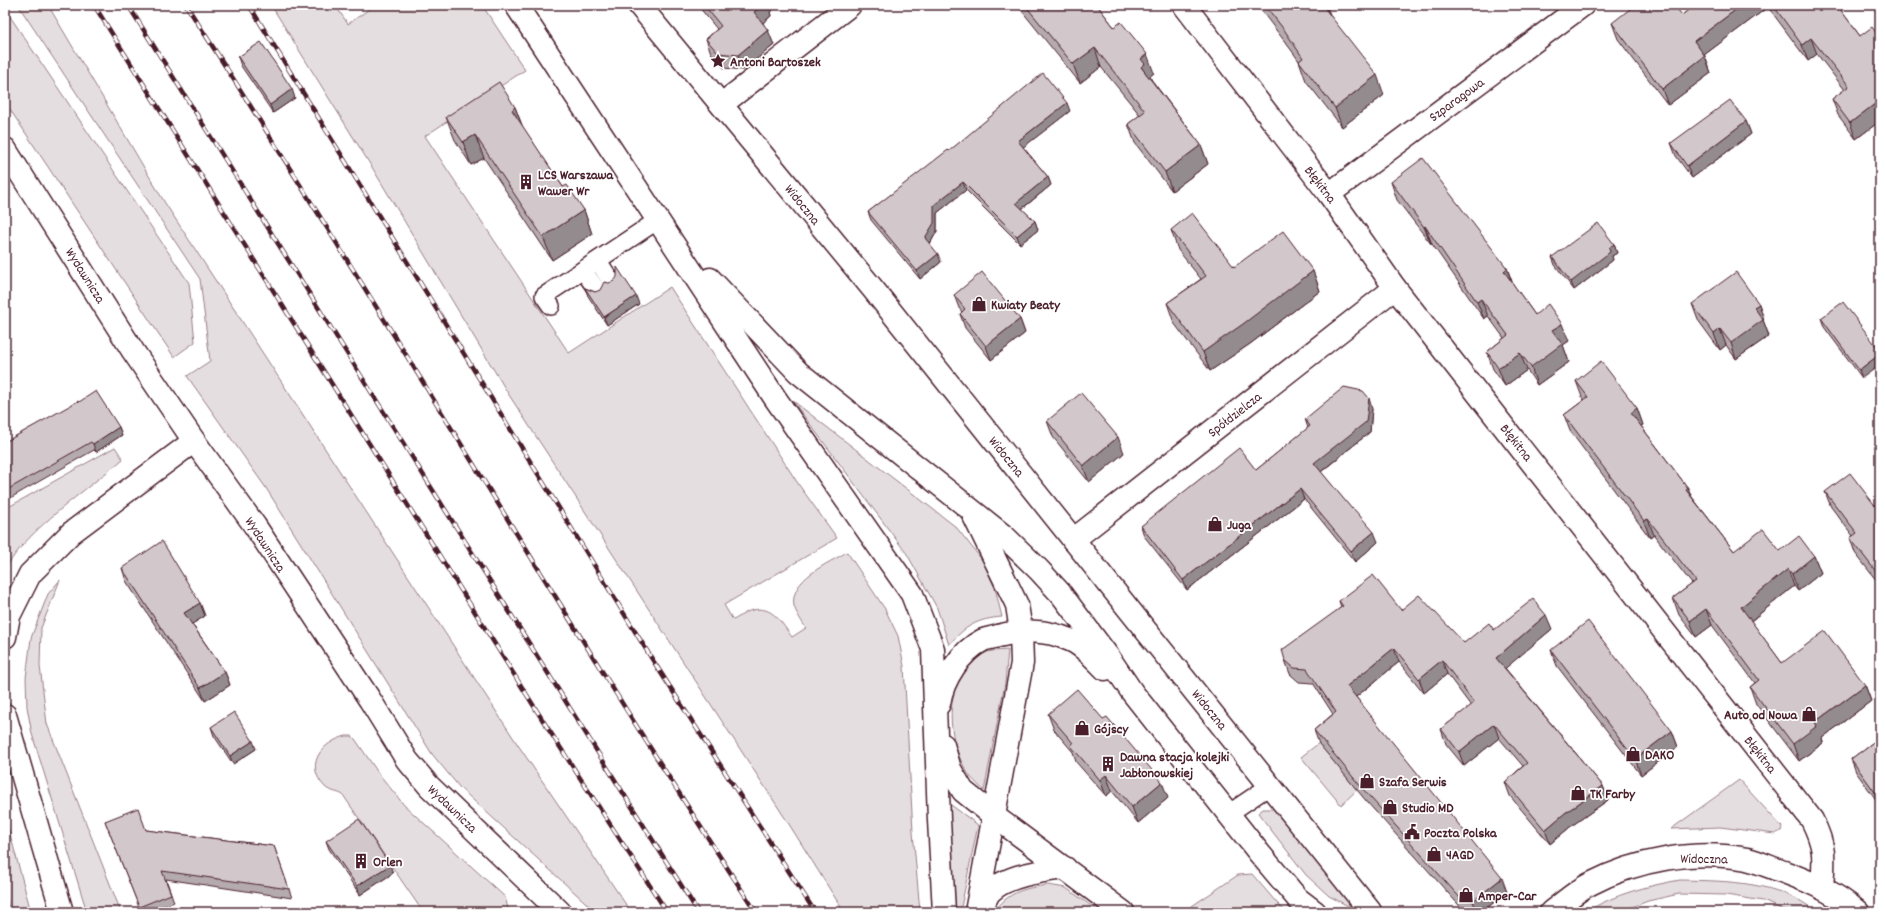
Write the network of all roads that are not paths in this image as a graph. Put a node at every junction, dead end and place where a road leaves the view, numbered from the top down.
1 (516, 5) edge
2 (639, 5) edge
3 (850, 5) edge
4 (1184, 5) edge
5 (1583, 5) edge
6 (722, 104) junction
7 (5, 149) edge
8 (1329, 194) junction
9 (658, 220) junction
10 (671, 238) junction
11 (590, 265) junction
12 (604, 285) edge
13 (1396, 288) junction
14 (551, 306) dead end
15 (194, 441) junction
16 (970, 509) junction
17 (1073, 540) junction
18 (1021, 631) junction
19 (5, 637) edge
20 (1132, 692) junction
21 (5, 715) edge
22 (936, 722) junction
23 (1271, 785) junction
24 (1228, 814) junction
25 (994, 816) junction
26 (1064, 868) junction
27 (1822, 888) junction
28 (60, 909) edge
29 (1370, 911) edge
30 (560, 912) edge
31 (944, 912) edge
32 (976, 912) edge
33 (980, 912) edge
34 (1124, 912) edge
35 (1315, 912) edge
36 (1550, 912) edge
37 (1858, 912) edge

1 - 9 main road
2 - 6 main road, Widoczna
3 - 6 main road
4 - 8 main road, Błękitna
5 - 8 main road, Szparagowa
6 - 17 main road, Widoczna
7 - 15 main road, Wydawnicza
8 - 13 main road, Błękitna
9 - 10 main road
9 - 11 lane
10 - 16 main road
10 - 22 main road
11 - 12 lane
11 - 14 lane
13 - 17 main road, Spółdzielcza
13 - 27 main road, Błękitna
15 - 19 main road
15 - 30 main road, Wydawnicza
16 - 18 main road
16 - 20 main road
17 - 23 main road, Widoczna
18 - 20 main road
18 - 22 main road
18 - 25 main road
20 - 24 main road
21 - 28 main road
22 - 25 main road
22 - 31 main road
23 - 24 lane
23 - 29 main road, Widoczna
24 - 35 main road
25 - 26 main road
25 - 32 main road
26 - 33 main road
26 - 34 main road
27 - 36 main road, Widoczna
27 - 37 main road, Widoczna

